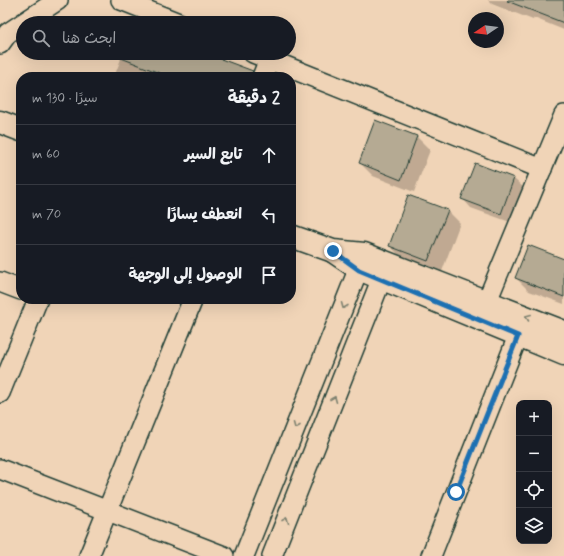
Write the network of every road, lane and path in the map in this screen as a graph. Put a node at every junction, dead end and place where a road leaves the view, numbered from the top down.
1 (58, 0) edge
2 (121, 0) edge
3 (34, 16) edge
4 (161, 16) edge
5 (16, 28) edge
6 (0, 44) edge
7 (261, 60) edge
8 (271, 60) edge
9 (262, 72) edge
10 (564, 115) edge
11 (0, 122) edge
12 (16, 128) edge
13 (542, 169) junction
14 (296, 238) edge
15 (362, 262) junction
16 (385, 271) junction
17 (0, 282) edge
18 (16, 288) edge
19 (487, 301) junction
20 (36, 304) edge
21 (191, 304) edge
22 (564, 332) edge
23 (518, 336) junction
24 (564, 354) edge
25 (0, 393) edge
26 (0, 469) edge
27 (106, 511) junction
28 (89, 556) edge
29 (224, 556) edge
30 (244, 556) edge
31 (272, 556) edge
32 (431, 556) edge

1 - 3 street
2 - 4 street
5 - 6 street
7 - 9 street
8 - 13 street
10 - 13 street
11 - 12 street
13 - 19 street
14 - 15 street
15 - 16 street
15 -> 30 street
16 - 19 street
16 - 23 street
31 -> 16 street
17 - 18 street
22 -> 19 street
20 - 25 street
21 - 27 street
23 - 24 street
23 - 32 street
26 - 27 street
27 - 28 street
27 - 29 street

